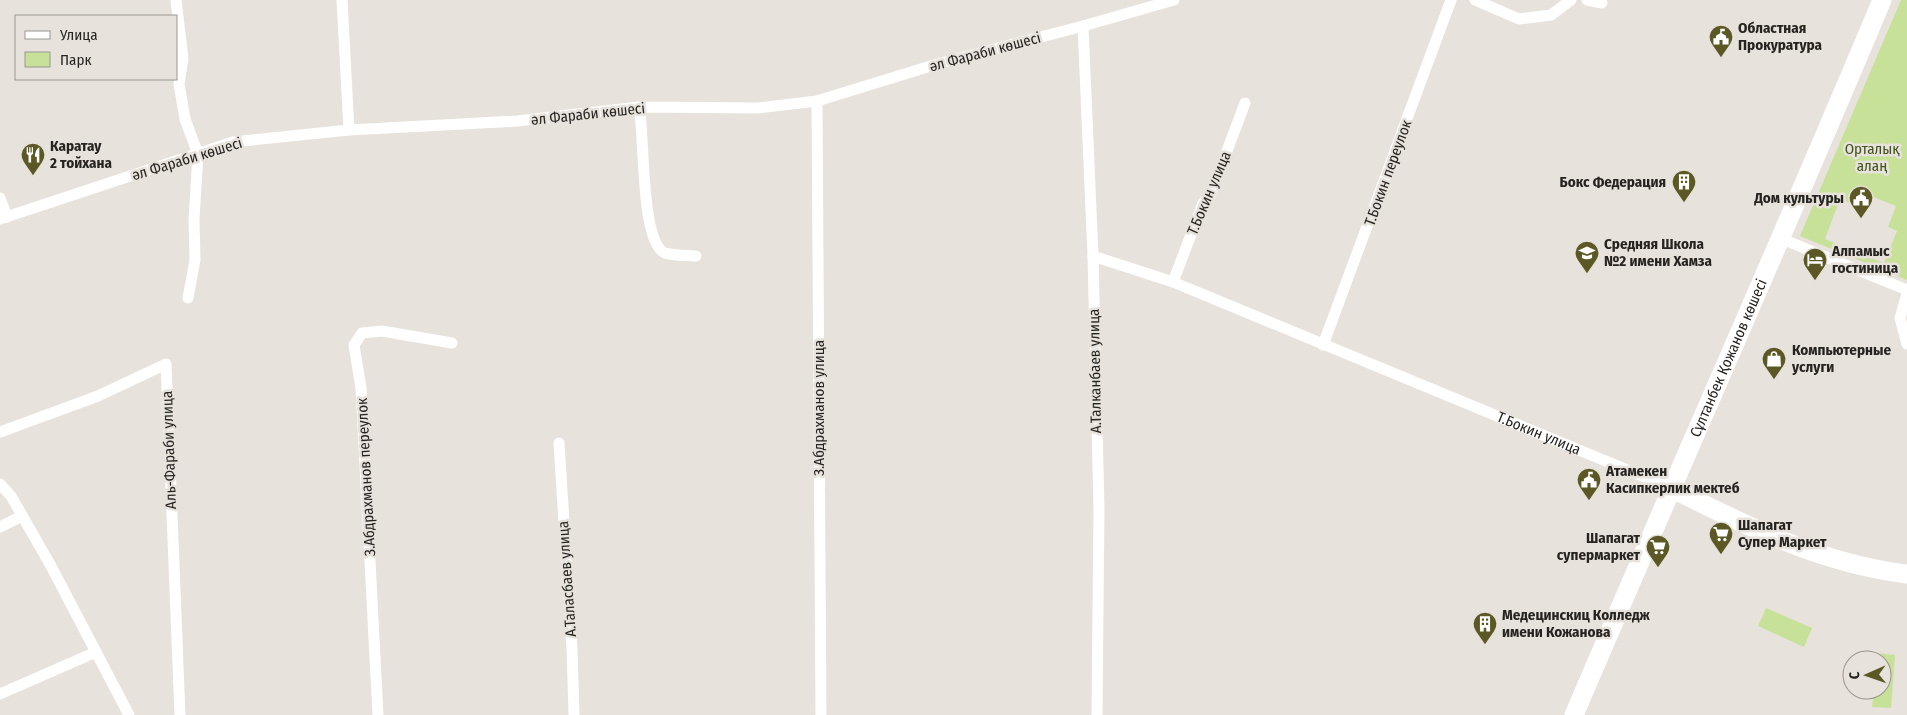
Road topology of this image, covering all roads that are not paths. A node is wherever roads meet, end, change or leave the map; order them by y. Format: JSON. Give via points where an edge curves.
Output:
{"nodes":[{"id":1,"x":176,"y":0,"type":"edge"},
{"id":2,"x":342,"y":0,"type":"edge"},
{"id":3,"x":1174,"y":0,"type":"edge"},
{"id":4,"x":1451,"y":0,"type":"edge"},
{"id":5,"x":1474,"y":0,"type":"edge"},
{"id":6,"x":1571,"y":0,"type":"edge"},
{"id":7,"x":1586,"y":0,"type":"edge"},
{"id":8,"x":1882,"y":0,"type":"edge"},
{"id":9,"x":1602,"y":3,"type":"dead end"},
{"id":10,"x":178,"y":15,"type":"edge"},
{"id":11,"x":178,"y":17,"type":"edge"},
{"id":12,"x":1083,"y":26,"type":"junction"},
{"id":13,"x":817,"y":101,"type":"junction"},
{"id":14,"x":1245,"y":103,"type":"dead end"},
{"id":15,"x":639,"y":107,"type":"junction"},
{"id":16,"x":349,"y":130,"type":"junction"},
{"id":17,"x":198,"y":154,"type":"junction"},
{"id":18,"x":0,"y":198,"type":"edge"},
{"id":19,"x":3,"y":218,"type":"edge"},
{"id":20,"x":1782,"y":240,"type":"junction"},
{"id":21,"x":696,"y":256,"type":"dead end"},
{"id":22,"x":1092,"y":256,"type":"junction"},
{"id":23,"x":1173,"y":282,"type":"junction"},
{"id":24,"x":1907,"y":290,"type":"edge"},
{"id":25,"x":1907,"y":294,"type":"edge"},
{"id":26,"x":188,"y":298,"type":"dead end"},
{"id":27,"x":452,"y":343,"type":"dead end"},
{"id":28,"x":1907,"y":344,"type":"edge"},
{"id":29,"x":1323,"y":345,"type":"junction"},
{"id":30,"x":0,"y":432,"type":"edge"},
{"id":31,"x":559,"y":443,"type":"dead end"},
{"id":32,"x":0,"y":484,"type":"edge"},
{"id":33,"x":1671,"y":488,"type":"junction"},
{"id":34,"x":22,"y":516,"type":"junction"},
{"id":35,"x":0,"y":527,"type":"edge"},
{"id":36,"x":1907,"y":574,"type":"edge"},
{"id":37,"x":96,"y":652,"type":"junction"},
{"id":38,"x":0,"y":694,"type":"edge"},
{"id":39,"x":129,"y":715,"type":"edge"},
{"id":40,"x":180,"y":715,"type":"edge"},
{"id":41,"x":378,"y":715,"type":"edge"},
{"id":42,"x":574,"y":715,"type":"edge"},
{"id":43,"x":821,"y":715,"type":"edge"},
{"id":44,"x":1097,"y":715,"type":"edge"},
{"id":45,"x":1574,"y":715,"type":"edge"}],
"edges":[{"from":1,"to":10,"type":"street"},
{"from":2,"to":16,"type":"street"},
{"from":3,"to":12,"type":"street","name":"әл Фараби көшесі"},
{"from":4,"to":29,"type":"street","name":"Т.Бокин переулок"},
{"from":5,"to":6,"type":"street","via":[[1519,19],[1551,15]]},
{"from":7,"to":9,"type":"street"},
{"from":8,"to":20,"type":"main road","name":"Сұлтанбек Қожанов көшесі"},
{"from":11,"to":17,"type":"street","via":[[183,59],[179,84],[185,120]]},
{"from":12,"to":13,"type":"street","name":"әл Фараби көшесі","via":[[934,65]]},
{"from":12,"to":22,"type":"street","name":"А.Талканбаев улица"},
{"from":13,"to":15,"type":"street","name":"әл Фараби көшесі","via":[[758,108]]},
{"from":13,"to":43,"type":"street","name":"З.Абдрахманов улица"},
{"from":14,"to":23,"type":"street","name":"Т.Бокин улица"},
{"from":15,"to":16,"type":"street","name":"әл Фараби көшесі","via":[[517,121]]},
{"from":15,"to":21,"type":"street","via":[[648,221],[655,244],[665,253]]},
{"from":16,"to":17,"type":"street","name":"әл Фараби көшесі","via":[[232,142]]},
{"from":17,"to":19,"type":"street","name":"әл Фараби көшесі"},
{"from":17,"to":26,"type":"street","via":[[195,260]]},
{"from":18,"to":19,"type":"street"},
{"from":20,"to":24,"type":"street"},
{"from":20,"to":33,"type":"main road","name":"Сұлтанбек Қожанов көшесі"},
{"from":22,"to":23,"type":"street","name":"Т.Бокин улица"},
{"from":22,"to":44,"type":"street","name":"А.Талканбаев улица","via":[[1099,509]]},
{"from":23,"to":29,"type":"street","name":"Т.Бокин улица"},
{"from":25,"to":28,"type":"street","via":[[1900,318]]},
{"from":27,"to":41,"type":"street","name":"З.Абдрахманов переулок","via":[[382,331],[362,333],[354,345],[361,397]]},
{"from":29,"to":33,"type":"street","name":"Т.Бокин улица"},
{"from":30,"to":40,"type":"street","name":"Аль-Фараби улица","via":[[98,396],[166,364]]},
{"from":31,"to":42,"type":"street","name":"А.Таласбаев улица"},
{"from":32,"to":34,"type":"street"},
{"from":33,"to":36,"type":"main road","name":"Т.Бокин улица","via":[[1750,528],[1842,562]]},
{"from":33,"to":45,"type":"main road","name":"Сұлтанбек Қожанов көшесі"},
{"from":34,"to":35,"type":"street"},
{"from":34,"to":37,"type":"street"},
{"from":37,"to":38,"type":"street"},
{"from":37,"to":39,"type":"street"}]}
